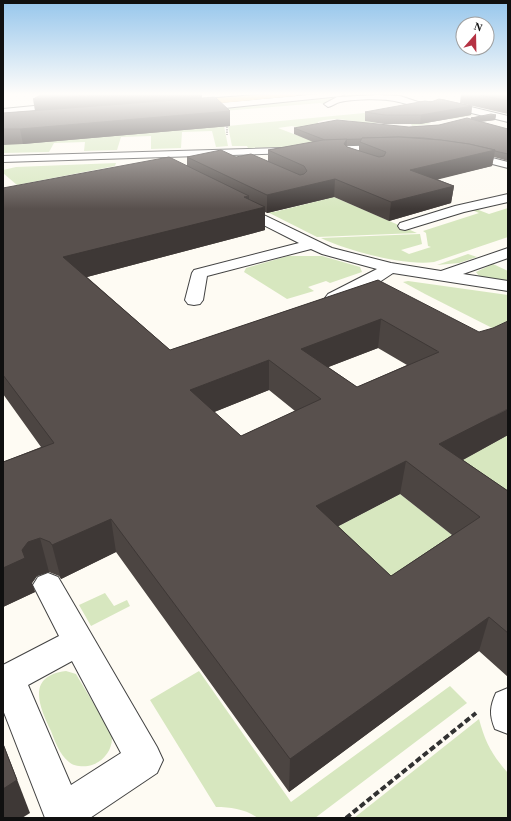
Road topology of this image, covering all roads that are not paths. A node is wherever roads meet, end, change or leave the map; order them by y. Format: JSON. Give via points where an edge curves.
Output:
{"nodes":[{"id":1,"x":397,"y":148,"type":"edge"},
{"id":2,"x":357,"y":149,"type":"junction"},
{"id":3,"x":455,"y":152,"type":"edge"},
{"id":4,"x":136,"y":155,"type":"junction"},
{"id":5,"x":3,"y":159,"type":"edge"},
{"id":6,"x":357,"y":161,"type":"edge"},
{"id":7,"x":508,"y":165,"type":"edge"},
{"id":8,"x":165,"y":167,"type":"edge"},
{"id":9,"x":508,"y":198,"type":"edge"},
{"id":10,"x":230,"y":201,"type":"edge"},
{"id":11,"x":405,"y":226,"type":"dead end"},
{"id":12,"x":312,"y":244,"type":"junction"},
{"id":13,"x":508,"y":253,"type":"edge"},
{"id":14,"x":390,"y":268,"type":"junction"},
{"id":15,"x":443,"y":276,"type":"junction"},
{"id":16,"x":508,"y":286,"type":"edge"},
{"id":17,"x":334,"y":298,"type":"edge"},
{"id":18,"x":194,"y":300,"type":"dead end"},
{"id":19,"x":48,"y":585,"type":"dead end"},
{"id":20,"x":80,"y":641,"type":"junction"}],
"edges":[{"from":1,"to":2,"type":"street"},
{"from":2,"to":4,"type":"street","via":[[244,157]]},
{"from":2,"to":6,"type":"street","via":[[350,158]]},
{"from":3,"to":7,"type":"street"},
{"from":4,"to":5,"type":"street"},
{"from":4,"to":8,"type":"street"},
{"from":9,"to":11,"type":"street"},
{"from":10,"to":12,"type":"street"},
{"from":12,"to":14,"type":"street","via":[[327,251]]},
{"from":12,"to":18,"type":"street","via":[[200,274]]},
{"from":13,"to":15,"type":"street"},
{"from":14,"to":15,"type":"street"},
{"from":14,"to":17,"type":"street","via":[[376,278]]},
{"from":15,"to":16,"type":"street"},
{"from":19,"to":20,"type":"street"},
{"from":20,"to":20,"type":"street","via":[[144,760],[63,814],[8,679]]}]}
